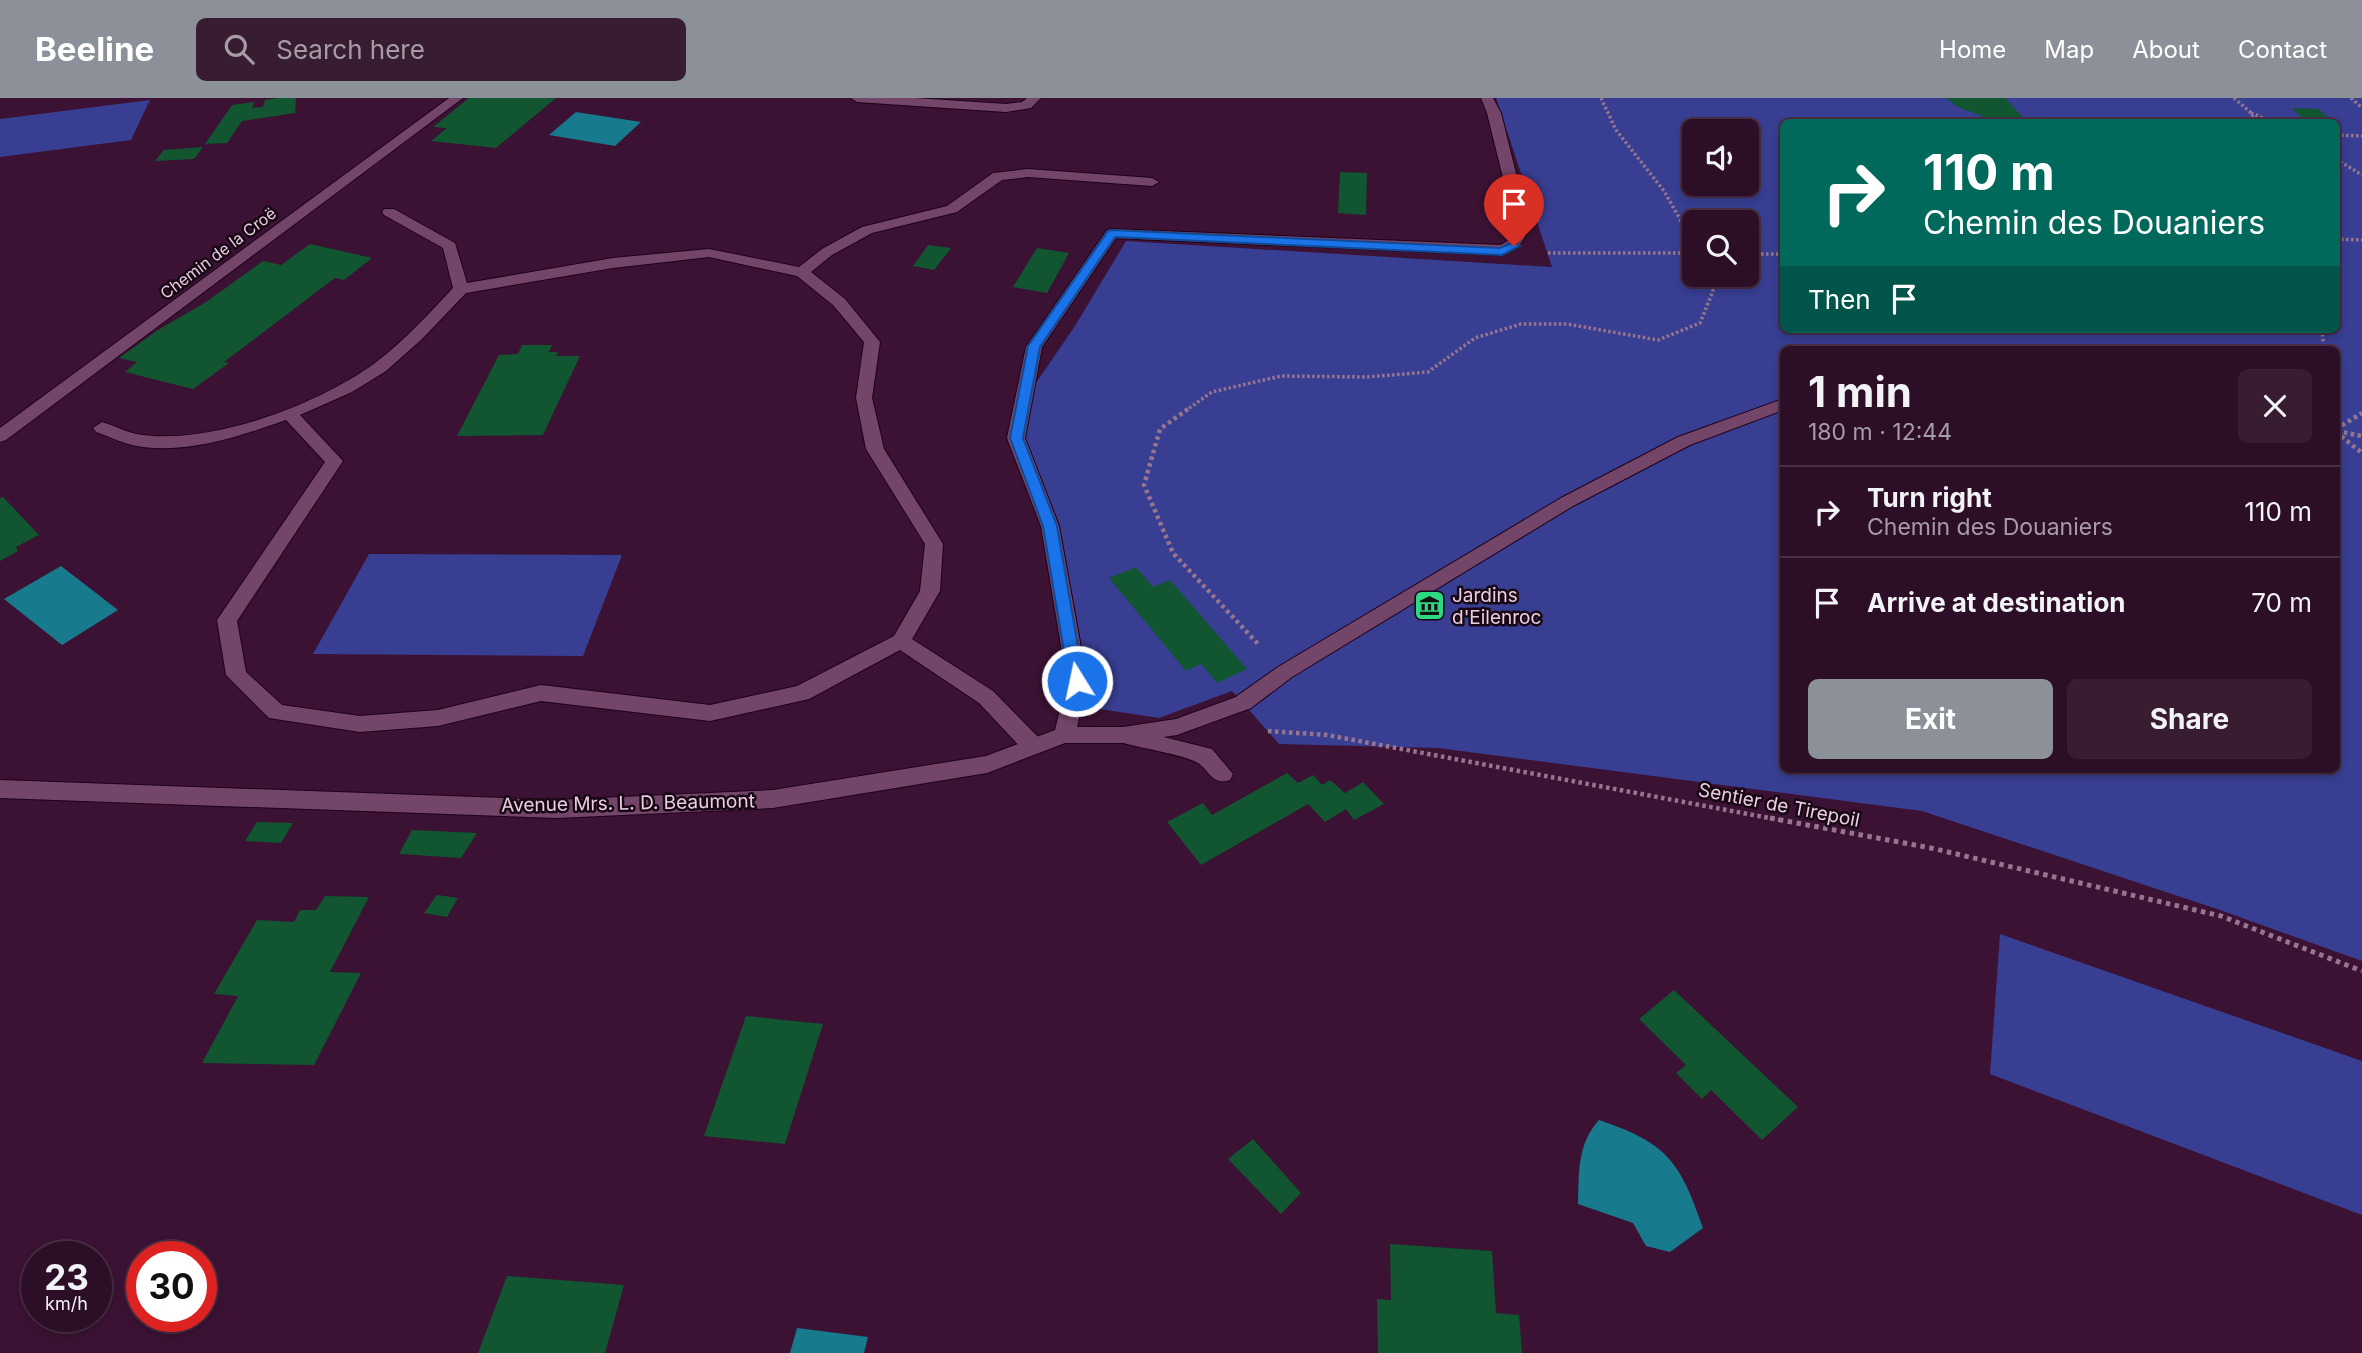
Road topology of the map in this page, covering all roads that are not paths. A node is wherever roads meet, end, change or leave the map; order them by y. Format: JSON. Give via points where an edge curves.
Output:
{"nodes":[{"id":1,"x":457,"y":98,"type":"edge"},
{"id":2,"x":857,"y":98,"type":"edge"},
{"id":3,"x":1035,"y":98,"type":"edge"},
{"id":4,"x":1487,"y":98,"type":"edge"},
{"id":5,"x":1152,"y":182,"type":"dead end"},
{"id":6,"x":389,"y":212,"type":"dead end"},
{"id":7,"x":802,"y":272,"type":"junction"},
{"id":8,"x":461,"y":289,"type":"junction"},
{"id":9,"x":1780,"y":405,"type":"edge"},
{"id":10,"x":289,"y":413,"type":"junction"},
{"id":11,"x":102,"y":428,"type":"dead end"},
{"id":12,"x":0,"y":436,"type":"edge"},
{"id":13,"x":901,"y":641,"type":"junction"},
{"id":14,"x":1064,"y":735,"type":"junction"},
{"id":15,"x":1123,"y":735,"type":"junction"},
{"id":16,"x":1032,"y":746,"type":"junction"},
{"id":17,"x":1222,"y":774,"type":"dead end"},
{"id":18,"x":0,"y":789,"type":"edge"}],
"edges":[{"from":1,"to":12,"type":"street","name":"Chemin de la Croë"},
{"from":2,"to":3,"type":"street","via":[[1006,108],[1026,105]]},
{"from":4,"to":14,"type":"street","via":[[1521,222],[1514,246],[1502,251],[1112,233],[1034,346],[1016,438],[1050,526],[1077,681]]},
{"from":5,"to":7,"type":"street","via":[[1028,173],[998,176],[952,209],[867,230]]},
{"from":6,"to":8,"type":"street","via":[[450,246]]},
{"from":7,"to":8,"type":"street","via":[[709,253],[613,263]]},
{"from":7,"to":13,"type":"street","via":[[839,302],[872,342],[864,398],[875,449],[934,544],[930,591]]},
{"from":8,"to":10,"type":"street","via":[[417,335],[366,377]]},
{"from":9,"to":15,"type":"street","name":"Avenue Mrs. L. D. Beaumont","via":[[1684,441],[1567,502],[1285,672],[1244,702],[1177,727]]},
{"from":10,"to":11,"type":"street","via":[[203,441],[144,442]]},
{"from":10,"to":13,"type":"street","via":[[334,461],[227,620],[236,674],[276,712],[386,722],[438,718],[541,693],[710,713],[802,693]]},
{"from":13,"to":16,"type":"street","via":[[986,698]]},
{"from":14,"to":15,"type":"street","name":"Avenue Mrs. L. D. Beaumont"},
{"from":14,"to":16,"type":"street","name":"Avenue Mrs. L. D. Beaumont"},
{"from":15,"to":17,"type":"street","via":[[1204,755]]},
{"from":16,"to":18,"type":"street","name":"Avenue Mrs. L. D. Beaumont","via":[[987,764],[773,799],[570,808]]}]}
